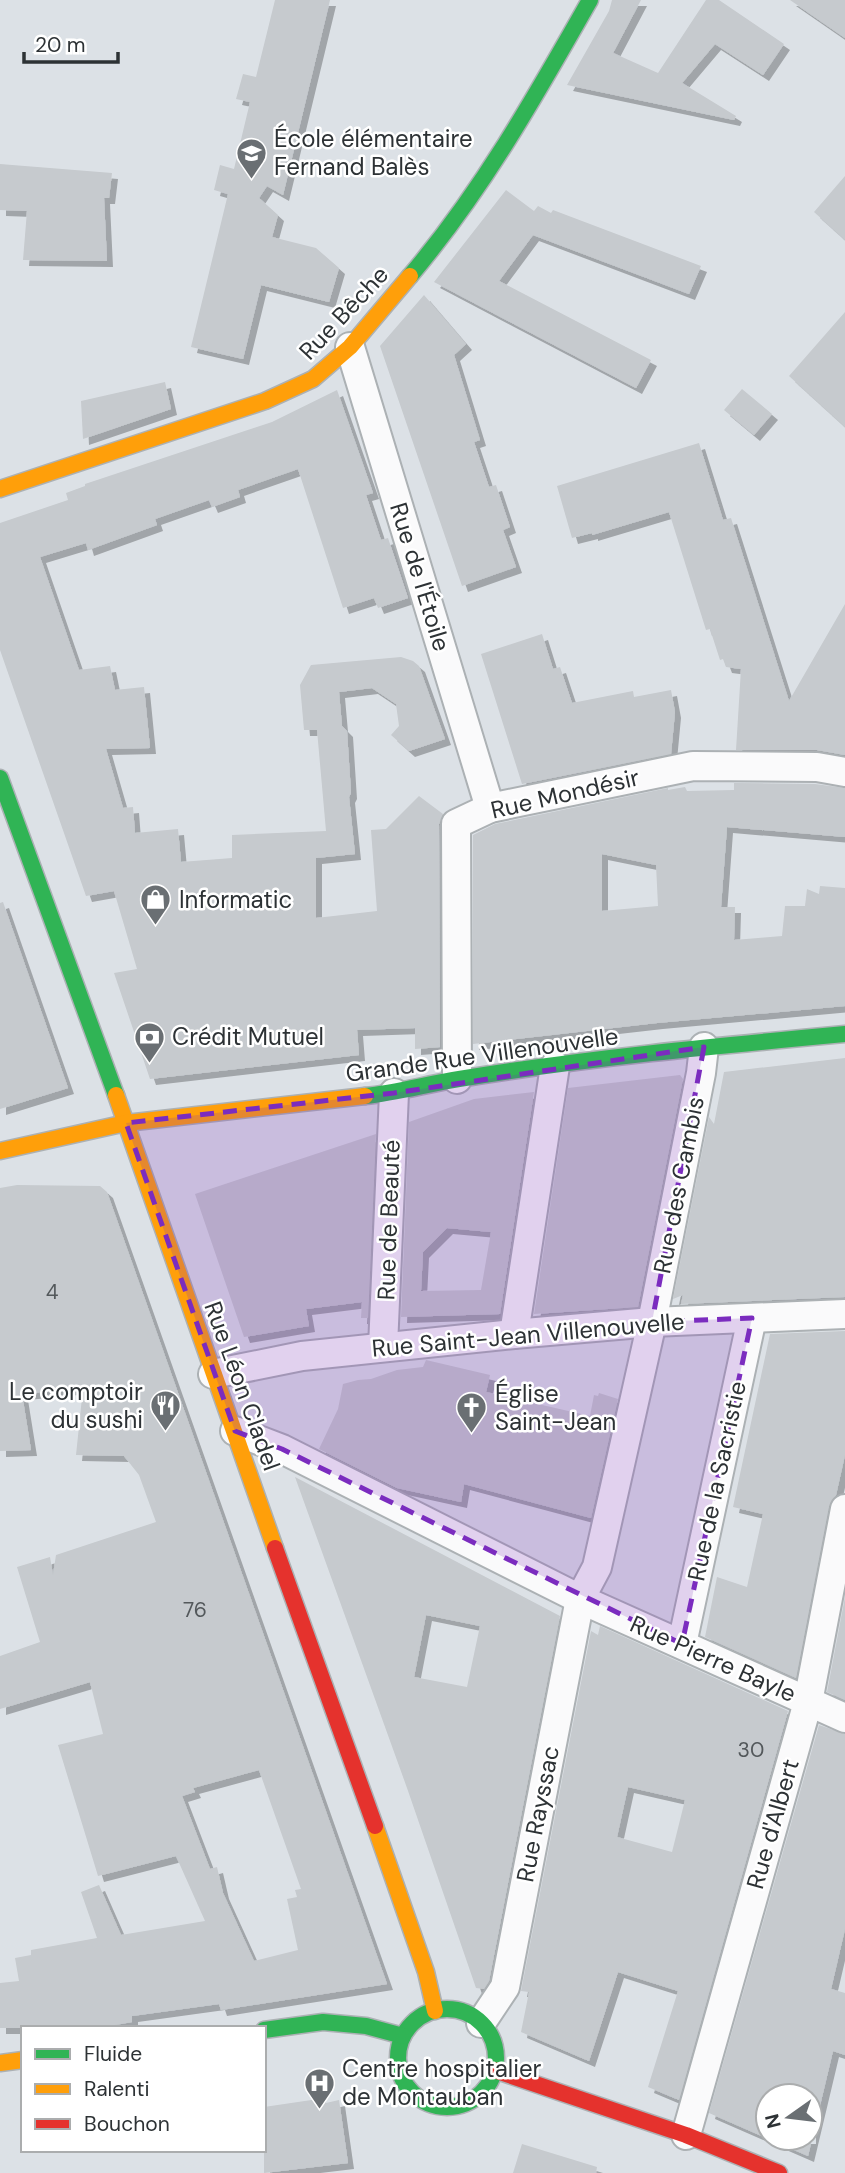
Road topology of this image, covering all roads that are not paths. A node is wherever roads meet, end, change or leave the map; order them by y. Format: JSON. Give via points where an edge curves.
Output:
{"nodes":[{"id":1,"x":590,"y":0,"type":"edge"},
{"id":2,"x":350,"y":347,"type":"junction"},
{"id":3,"x":0,"y":489,"type":"edge"},
{"id":4,"x":845,"y":772,"type":"edge"},
{"id":5,"x":0,"y":778,"type":"edge"},
{"id":6,"x":490,"y":808,"type":"junction"},
{"id":7,"x":845,"y":1034,"type":"edge"},
{"id":8,"x":704,"y":1047,"type":"junction"},
{"id":9,"x":555,"y":1066,"type":"junction"},
{"id":10,"x":457,"y":1079,"type":"junction"},
{"id":11,"x":394,"y":1093,"type":"junction"},
{"id":12,"x":126,"y":1123,"type":"junction"},
{"id":13,"x":0,"y":1150,"type":"edge"},
{"id":14,"x":845,"y":1314,"type":"edge"},
{"id":15,"x":752,"y":1318,"type":"junction"},
{"id":16,"x":652,"y":1322,"type":"junction"},
{"id":17,"x":513,"y":1334,"type":"junction"},
{"id":18,"x":383,"y":1347,"type":"junction"},
{"id":19,"x":213,"y":1374,"type":"junction"},
{"id":20,"x":235,"y":1432,"type":"junction"},
{"id":21,"x":845,"y":1509,"type":"edge"},
{"id":22,"x":580,"y":1598,"type":"junction"},
{"id":23,"x":682,"y":1644,"type":"junction"},
{"id":24,"x":808,"y":1702,"type":"junction"},
{"id":25,"x":845,"y":1718,"type":"edge"},
{"id":26,"x":435,"y":2011,"type":"junction"},
{"id":27,"x":481,"y":2023,"type":"junction"},
{"id":28,"x":266,"y":2030,"type":"edge"},
{"id":29,"x":403,"y":2036,"type":"junction"},
{"id":30,"x":21,"y":2060,"type":"edge"},
{"id":31,"x":0,"y":2063,"type":"edge"},
{"id":32,"x":494,"y":2070,"type":"junction"},
{"id":33,"x":685,"y":2134,"type":"junction"},
{"id":34,"x":779,"y":2173,"type":"edge"}],
"edges":[{"from":1,"to":2,"type":"main road","name":"Rue Bêche","via":[[514,134],[471,198]]},
{"from":2,"to":3,"type":"main road","name":"Rue Bêche","via":[[313,379],[265,401]]},
{"from":2,"to":6,"type":"street","name":"Rue de l'Étoile"},
{"from":4,"to":6,"type":"street","name":"Rue Mondésir","via":[[817,767],[692,766]]},
{"from":5,"to":12,"type":"main road","name":"Rue Léon Cladel"},
{"from":6,"to":10,"type":"street","name":"Rue Mondésir","via":[[456,824]]},
{"from":7,"to":8,"type":"main road","name":"Grande Rue Villenouvelle"},
{"from":8,"to":9,"type":"main road","name":"Grande Rue Villenouvelle"},
{"from":8,"to":16,"type":"street","name":"Rue des Cambis"},
{"from":9,"to":10,"type":"main road","name":"Grande Rue Villenouvelle"},
{"from":9,"to":17,"type":"street"},
{"from":10,"to":11,"type":"main road","name":"Grande Rue Villenouvelle"},
{"from":11,"to":12,"type":"main road","name":"Grande Rue Villenouvelle"},
{"from":11,"to":18,"type":"street","name":"Rue de Beauté"},
{"from":12,"to":13,"type":"main road","name":"Grande Rue Villenouvelle"},
{"from":12,"to":19,"type":"main road","name":"Rue Léon Cladel"},
{"from":14,"to":15,"type":"street","name":"Rue Saint-Jean Villenouvelle"},
{"from":15,"to":16,"type":"street","name":"Rue Saint-Jean Villenouvelle"},
{"from":15,"to":23,"type":"street","name":"Rue de la Sacristie"},
{"from":16,"to":17,"type":"street","name":"Rue Saint-Jean Villenouvelle"},
{"from":16,"to":22,"type":"street","name":"Rue des Cambis","via":[[597,1567]]},
{"from":17,"to":18,"type":"street","name":"Rue Saint-Jean Villenouvelle"},
{"from":18,"to":19,"type":"street","name":"Rue Saint-Jean Villenouvelle","via":[[302,1356]]},
{"from":19,"to":20,"type":"main road","name":"Rue Léon Cladel"},
{"from":20,"to":22,"type":"street","name":"Rue Pierre Bayle","via":[[282,1449]]},
{"from":20,"to":26,"type":"main road","name":"Rue Léon Cladel","via":[[426,1972]]},
{"from":21,"to":24,"type":"street","name":"Rue d'Albert"},
{"from":22,"to":23,"type":"street","name":"Rue Pierre Bayle"},
{"from":22,"to":27,"type":"street","name":"Rue Rayssac","via":[[505,1987]]},
{"from":23,"to":24,"type":"street","name":"Rue Pierre Bayle"},
{"from":24,"to":25,"type":"street","name":"Rue Pierre Bayle"},
{"from":24,"to":33,"type":"street","name":"Rue d'Albert"},
{"from":26,"to":27,"type":"main road","via":[[459,2011]]},
{"from":26,"to":29,"type":"main road","via":[[416,2020]]},
{"from":27,"to":32,"type":"main road","via":[[495,2049]]},
{"from":28,"to":29,"type":"main road","via":[[323,2022]]},
{"from":29,"to":32,"type":"main road","via":[[398,2053],[403,2080],[430,2104],[466,2103],[486,2086]]},
{"from":30,"to":31,"type":"main road"},
{"from":32,"to":33,"type":"main road"},
{"from":33,"to":34,"type":"main road"}]}
